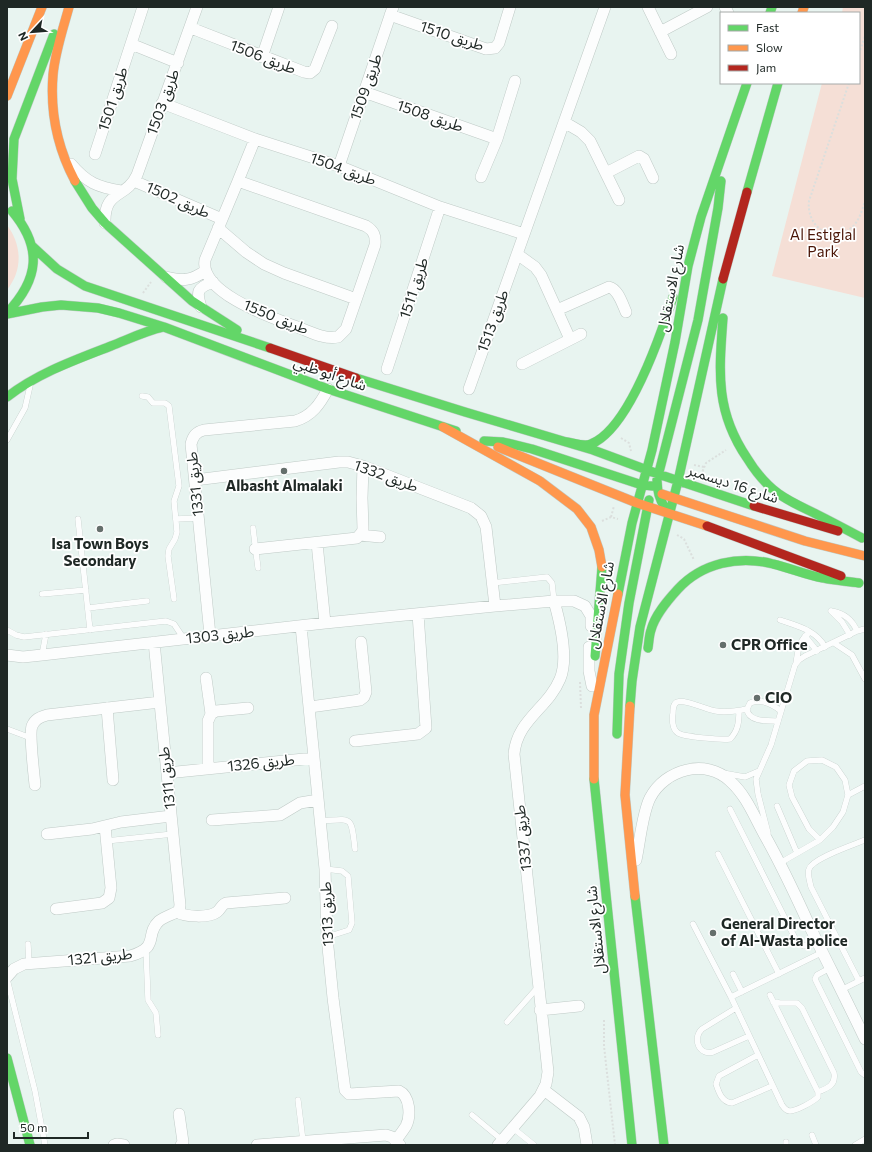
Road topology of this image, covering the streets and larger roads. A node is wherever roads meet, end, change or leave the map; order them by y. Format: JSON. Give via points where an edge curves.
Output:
{"nodes":[{"id":1,"x":42,"y":7,"type":"edge"},
{"id":2,"x":67,"y":7,"type":"edge"},
{"id":3,"x":143,"y":7,"type":"edge"},
{"id":4,"x":197,"y":7,"type":"edge"},
{"id":5,"x":279,"y":7,"type":"edge"},
{"id":6,"x":510,"y":7,"type":"edge"},
{"id":7,"x":605,"y":7,"type":"edge"},
{"id":8,"x":648,"y":7,"type":"edge"},
{"id":9,"x":707,"y":7,"type":"edge"},
{"id":10,"x":391,"y":11,"type":"edge"},
{"id":11,"x":332,"y":26,"type":"dead end"},
{"id":12,"x":190,"y":28,"type":"junction"},
{"id":13,"x":660,"y":32,"type":"junction"},
{"id":14,"x":30,"y":35,"type":"junction"},
{"id":15,"x":131,"y":44,"type":"junction"},
{"id":16,"x":670,"y":54,"type":"dead end"},
{"id":17,"x":262,"y":57,"type":"junction"},
{"id":18,"x":178,"y":62,"type":"junction"},
{"id":19,"x":7,"y":68,"type":"edge"},
{"id":20,"x":515,"y":81,"type":"dead end"},
{"id":21,"x":747,"y":84,"type":"edge"},
{"id":22,"x":778,"y":84,"type":"edge"},
{"id":23,"x":364,"y":92,"type":"junction"},
{"id":24,"x":7,"y":96,"type":"edge"},
{"id":25,"x":162,"y":103,"type":"junction"},
{"id":26,"x":564,"y":122,"type":"junction"},
{"id":27,"x":255,"y":139,"type":"junction"},
{"id":28,"x":497,"y":139,"type":"junction"},
{"id":29,"x":726,"y":142,"type":"junction"},
{"id":30,"x":62,"y":154,"type":"junction"},
{"id":31,"x":95,"y":154,"type":"dead end"},
{"id":32,"x":339,"y":166,"type":"junction"},
{"id":33,"x":606,"y":173,"type":"junction"},
{"id":34,"x":482,"y":177,"type":"dead end"},
{"id":35,"x":653,"y":178,"type":"dead end"},
{"id":36,"x":134,"y":181,"type":"junction"},
{"id":37,"x":238,"y":181,"type":"junction"},
{"id":38,"x":122,"y":191,"type":"junction"},
{"id":39,"x":618,"y":200,"type":"dead end"},
{"id":40,"x":7,"y":206,"type":"edge"},
{"id":41,"x":440,"y":207,"type":"junction"},
{"id":42,"x":20,"y":219,"type":"junction"},
{"id":43,"x":105,"y":222,"type":"junction"},
{"id":44,"x":220,"y":223,"type":"junction"},
{"id":45,"x":524,"y":234,"type":"junction"},
{"id":46,"x":32,"y":246,"type":"junction"},
{"id":47,"x":517,"y":254,"type":"junction"},
{"id":48,"x":688,"y":266,"type":"junction"},
{"id":49,"x":205,"y":271,"type":"junction"},
{"id":50,"x":724,"y":274,"type":"junction"},
{"id":51,"x":166,"y":277,"type":"junction"},
{"id":52,"x":212,"y":282,"type":"junction"},
{"id":53,"x":356,"y":299,"type":"junction"},
{"id":54,"x":201,"y":307,"type":"junction"},
{"id":55,"x":557,"y":310,"type":"junction"},
{"id":56,"x":626,"y":312,"type":"dead end"},
{"id":57,"x":7,"y":313,"type":"edge"},
{"id":58,"x":164,"y":327,"type":"junction"},
{"id":59,"x":580,"y":334,"type":"dead end"},
{"id":60,"x":570,"y":339,"type":"junction"},
{"id":61,"x":257,"y":343,"type":"junction"},
{"id":62,"x":522,"y":364,"type":"dead end"},
{"id":63,"x":387,"y":369,"type":"dead end"},
{"id":64,"x":328,"y":389,"type":"junction"},
{"id":65,"x":469,"y":389,"type":"dead end"},
{"id":66,"x":7,"y":397,"type":"edge"},
{"id":67,"x":443,"y":427,"type":"junction"},
{"id":68,"x":484,"y":441,"type":"junction"},
{"id":69,"x":567,"y":442,"type":"junction"},
{"id":70,"x":593,"y":450,"type":"joint"},
{"id":71,"x":363,"y":466,"type":"junction"},
{"id":72,"x":646,"y":470,"type":"junction"},
{"id":73,"x":658,"y":474,"type":"junction"},
{"id":74,"x":195,"y":480,"type":"junction"},
{"id":75,"x":678,"y":480,"type":"junction"},
{"id":76,"x":651,"y":488,"type":"junction"},
{"id":77,"x":673,"y":498,"type":"junction"},
{"id":78,"x":637,"y":504,"type":"junction"},
{"id":79,"x":648,"y":507,"type":"junction"},
{"id":80,"x":669,"y":513,"type":"junction"},
{"id":81,"x":360,"y":536,"type":"junction"},
{"id":82,"x":380,"y":537,"type":"dead end"},
{"id":83,"x":864,"y":539,"type":"edge"},
{"id":84,"x":317,"y":543,"type":"junction"},
{"id":85,"x":255,"y":549,"type":"road end"},
{"id":86,"x":865,"y":556,"type":"edge"},
{"id":87,"x":862,"y":584,"type":"edge"},
{"id":88,"x":554,"y":601,"type":"junction"},
{"id":89,"x":495,"y":606,"type":"junction"},
{"id":90,"x":418,"y":614,"type":"junction"},
{"id":91,"x":325,"y":623,"type":"junction"},
{"id":92,"x":301,"y":626,"type":"junction"},
{"id":93,"x":210,"y":636,"type":"junction"},
{"id":94,"x":154,"y":642,"type":"junction"},
{"id":95,"x":361,"y":642,"type":"dead end"},
{"id":96,"x":7,"y":655,"type":"edge"},
{"id":97,"x":23,"y":657,"type":"junction"},
{"id":98,"x":646,"y":658,"type":"dead end"},
{"id":99,"x":7,"y":663,"type":"edge"},
{"id":100,"x":206,"y":678,"type":"dead end"},
{"id":101,"x":642,"y":681,"type":"dead end"},
{"id":102,"x":592,"y":686,"type":"junction"},
{"id":103,"x":160,"y":702,"type":"junction"},
{"id":104,"x":310,"y":707,"type":"junction"},
{"id":105,"x":107,"y":708,"type":"junction"},
{"id":106,"x":248,"y":708,"type":"dead end"},
{"id":107,"x":211,"y":714,"type":"junction"},
{"id":108,"x":594,"y":715,"type":"junction"},
{"id":109,"x":355,"y":741,"type":"dead end"},
{"id":110,"x":617,"y":742,"type":"dead end"},
{"id":111,"x":627,"y":751,"type":"junction"},
{"id":112,"x":314,"y":758,"type":"junction"},
{"id":113,"x":618,"y":764,"type":"dead end"},
{"id":114,"x":208,"y":768,"type":"junction"},
{"id":115,"x":167,"y":773,"type":"junction"},
{"id":116,"x":113,"y":780,"type":"dead end"},
{"id":117,"x":35,"y":785,"type":"dead end"},
{"id":118,"x":624,"y":795,"type":"junction"},
{"id":119,"x":318,"y":800,"type":"junction"},
{"id":120,"x":171,"y":816,"type":"junction"},
{"id":121,"x":212,"y":820,"type":"dead end"},
{"id":122,"x":105,"y":826,"type":"junction"},
{"id":123,"x":47,"y":834,"type":"dead end"},
{"id":124,"x":633,"y":876,"type":"junction"},
{"id":125,"x":285,"y":898,"type":"dead end"},
{"id":126,"x":56,"y":909,"type":"dead end"},
{"id":127,"x":177,"y":912,"type":"junction"},
{"id":128,"x":7,"y":978,"type":"edge"},
{"id":129,"x":579,"y":1006,"type":"dead end"},
{"id":130,"x":540,"y":1010,"type":"junction"},
{"id":131,"x":865,"y":1039,"type":"edge"},
{"id":132,"x":7,"y":1058,"type":"edge"},
{"id":133,"x":544,"y":1090,"type":"junction"},
{"id":134,"x":180,"y":1114,"type":"dead end"},
{"id":135,"x":308,"y":1142,"type":"edge"},
{"id":136,"x":398,"y":1142,"type":"edge"},
{"id":137,"x":500,"y":1143,"type":"edge"},
{"id":138,"x":30,"y":1145,"type":"edge"},
{"id":139,"x":114,"y":1145,"type":"edge"},
{"id":140,"x":124,"y":1145,"type":"edge"},
{"id":141,"x":181,"y":1145,"type":"edge"},
{"id":142,"x":257,"y":1145,"type":"edge"},
{"id":143,"x":587,"y":1145,"type":"edge"},
{"id":144,"x":632,"y":1145,"type":"edge"},
{"id":145,"x":664,"y":1145,"type":"edge"}],
"edges":[{"from":1,"to":14,"type":"main road"},
{"from":2,"to":30,"type":"main road","via":[[53,75],[52,94],[53,114]]},
{"from":2,"to":42,"type":"main road","via":[[49,44],[14,140],[12,179]]},
{"from":3,"to":15,"type":"street","name":"طريق 1501"},
{"from":4,"to":12,"type":"street","name":"طريق 1503"},
{"from":5,"to":17,"type":"street"},
{"from":6,"to":10,"type":"street","name":"طريق 1510","via":[[499,43],[495,48],[486,49]]},
{"from":7,"to":26,"type":"street","name":"طريق 1513"},
{"from":8,"to":13,"type":"street"},
{"from":9,"to":13,"type":"street"},
{"from":10,"to":23,"type":"street","name":"طريق 1509"},
{"from":11,"to":17,"type":"street","name":"طريق 1506","via":[[316,69],[310,73]]},
{"from":12,"to":17,"type":"street","name":"طريق 1506"},
{"from":12,"to":18,"type":"street","name":"طريق 1503"},
{"from":13,"to":16,"type":"street"},
{"from":14,"to":19,"type":"main road"},
{"from":14,"to":24,"type":"main road"},
{"from":15,"to":18,"type":"street"},
{"from":15,"to":31,"type":"street","name":"طريق 1501"},
{"from":18,"to":25,"type":"street","name":"طريق 1503"},
{"from":20,"to":28,"type":"street"},
{"from":21,"to":29,"type":"main road","name":"شارع الاستقلال"},
{"from":22,"to":50,"type":"main road"},
{"from":23,"to":28,"type":"street","name":"طريق 1508"},
{"from":23,"to":32,"type":"street","name":"طريق 1509"},
{"from":25,"to":27,"type":"street","name":"طريق 1504"},
{"from":25,"to":36,"type":"street","name":"طريق 1503"},
{"from":26,"to":33,"type":"street","via":[[586,136]]},
{"from":26,"to":45,"type":"street","name":"طريق 1513"},
{"from":27,"to":32,"type":"street","name":"طريق 1504"},
{"from":27,"to":37,"type":"street"},
{"from":28,"to":34,"type":"street"},
{"from":29,"to":48,"type":"main road","name":"شارع الاستقلال"},
{"from":29,"to":73,"type":"main road","via":[[718,208],[698,320]]},
{"from":30,"to":38,"type":"street","via":[[88,181],[103,188]]},
{"from":30,"to":43,"type":"main road","via":[[81,194]]},
{"from":32,"to":41,"type":"street","name":"طريق 1504"},
{"from":33,"to":35,"type":"street","via":[[639,156],[644,159]]},
{"from":33,"to":39,"type":"street"},
{"from":36,"to":38,"type":"street"},
{"from":36,"to":44,"type":"street","name":"طريق 1502"},
{"from":37,"to":44,"type":"street"},
{"from":37,"to":53,"type":"street","name":"طريق 1550","via":[[371,229],[376,240],[375,245]]},
{"from":38,"to":43,"type":"street","via":[[108,203],[104,213]]},
{"from":40,"to":42,"type":"main road"},
{"from":41,"to":45,"type":"street","name":"طريق 1504"},
{"from":41,"to":63,"type":"street","name":"طريق 1511"},
{"from":42,"to":46,"type":"main road","via":[[28,232]]},
{"from":43,"to":51,"type":"main road"},
{"from":44,"to":49,"type":"street","via":[[205,260]]},
{"from":44,"to":53,"type":"street","via":[[246,252],[264,264]]},
{"from":45,"to":47,"type":"street","name":"طريق 1513"},
{"from":46,"to":57,"type":"main road","via":[[34,262],[26,291]]},
{"from":46,"to":61,"type":"main road","name":"شارع أبو ظبي","via":[[56,269],[84,286]]},
{"from":47,"to":55,"type":"street","via":[[535,267],[541,275]]},
{"from":47,"to":65,"type":"street","name":"طريق 1513"},
{"from":48,"to":69,"type":"main road","via":[[676,289],[649,362],[619,419],[604,437],[592,444]]},
{"from":48,"to":72,"type":"main road","name":"شارع الاستقلال","via":[[675,342]]},
{"from":49,"to":51,"type":"street","via":[[188,280]]},
{"from":49,"to":52,"type":"street","name":"طريق 1550"},
{"from":50,"to":75,"type":"main road"},
{"from":50,"to":83,"type":"main road","via":[[719,372],[722,405],[731,431],[744,455],[760,476],[778,493],[798,506]]},
{"from":51,"to":54,"type":"main road"},
{"from":52,"to":53,"type":"street","name":"طريق 1550","via":[[236,301],[260,313],[332,338],[338,337],[346,329]]},
{"from":52,"to":54,"type":"street","via":[[198,291]]},
{"from":54,"to":61,"type":"main road"},
{"from":55,"to":56,"type":"street","via":[[609,287],[616,291]]},
{"from":55,"to":60,"type":"street"},
{"from":57,"to":58,"type":"main road","name":"شارع أبو ظبي","via":[[42,307],[80,306],[119,312]]},
{"from":58,"to":64,"type":"main road","name":"شارع أبو ظبي"},
{"from":58,"to":66,"type":"main road","via":[[144,332],[32,380]]},
{"from":59,"to":60,"type":"street"},
{"from":60,"to":62,"type":"street"},
{"from":61,"to":69,"type":"main road","name":"شارع أبو ظبي","via":[[381,386]]},
{"from":64,"to":67,"type":"main road","name":"شارع أبو ظبي"},
{"from":64,"to":74,"type":"street","name":"طريق 1331","via":[[317,407],[307,416],[295,421],[204,430],[196,433],[191,444]]},
{"from":67,"to":68,"type":"main road","name":"شارع أبو ظبي"},
{"from":67,"to":102,"type":"main road","via":[[540,481],[577,509],[591,527],[600,550],[602,566]]},
{"from":68,"to":76,"type":"main road","via":[[503,442],[532,449]]},
{"from":68,"to":78,"type":"main road","name":"شارع أبو ظبي"},
{"from":69,"to":70,"type":"main road","name":"شارع أبو ظبي"},
{"from":70,"to":72,"type":"main road","name":"شارع 16 ديسمبر"},
{"from":71,"to":74,"type":"street","name":"طريق 1332","via":[[339,462]]},
{"from":71,"to":81,"type":"street","via":[[363,529]]},
{"from":71,"to":89,"type":"street","name":"طريق 1332","via":[[472,508],[481,516],[486,527]]},
{"from":72,"to":73,"type":"main road","name":"شارع 16 ديسمبر"},
{"from":72,"to":76,"type":"main road"},
{"from":73,"to":75,"type":"main road","name":"شارع 16 ديسمبر"},
{"from":73,"to":76,"type":"main road"},
{"from":74,"to":93,"type":"street","name":"طريق 1331"},
{"from":75,"to":76,"type":"main road"},
{"from":75,"to":77,"type":"main road"},
{"from":75,"to":83,"type":"main road","name":"شارع 16 ديسمبر"},
{"from":76,"to":77,"type":"main road"},
{"from":76,"to":78,"type":"main road","name":"شارع الاستقلال"},
{"from":76,"to":79,"type":"main road"},
{"from":76,"to":80,"type":"main road"},
{"from":77,"to":80,"type":"main road"},
{"from":77,"to":86,"type":"main road","via":[[806,541]]},
{"from":78,"to":79,"type":"main road"},
{"from":78,"to":108,"type":"main road","name":"شارع الاستقلال"},
{"from":79,"to":80,"type":"main road"},
{"from":79,"to":110,"type":"main road","via":[[629,603],[619,674]]},
{"from":80,"to":87,"type":"main road"},
{"from":80,"to":111,"type":"main road","via":[[640,627],[632,681]]},
{"from":81,"to":82,"type":"street"},
{"from":81,"to":84,"type":"street"},
{"from":84,"to":85,"type":"street"},
{"from":84,"to":91,"type":"street"},
{"from":87,"to":98,"type":"main road","via":[[818,577],[759,561],[733,560],[716,565],[696,574],[679,586],[668,599],[651,631]]},
{"from":88,"to":89,"type":"street","name":"طريق 1303"},
{"from":88,"to":102,"type":"street","name":"طريق 1303","via":[[574,601],[585,606],[590,612],[588,657]]},
{"from":88,"to":130,"type":"street","name":"طريق 1337","via":[[562,641],[562,673],[554,690],[521,730],[514,754]]},
{"from":89,"to":90,"type":"street","name":"طريق 1303"},
{"from":90,"to":91,"type":"street","name":"طريق 1303"},
{"from":90,"to":109,"type":"street","via":[[426,728],[418,734]]},
{"from":91,"to":92,"type":"street","name":"طريق 1303"},
{"from":92,"to":93,"type":"street","name":"طريق 1303"},
{"from":92,"to":104,"type":"street","name":"طريق 1313"},
{"from":93,"to":94,"type":"street","name":"طريق 1303"},
{"from":94,"to":97,"type":"street","name":"طريق 1303"},
{"from":94,"to":103,"type":"street","name":"طريق 1311"},
{"from":95,"to":104,"type":"street","via":[[366,692],[364,697],[360,700]]},
{"from":96,"to":97,"type":"street","name":"طريق 1303"},
{"from":97,"to":99,"type":"street","name":"طريق 1303"},
{"from":100,"to":107,"type":"street","name":"طريق 1326"},
{"from":101,"to":111,"type":"main road"},
{"from":102,"to":108,"type":"main road"},
{"from":103,"to":105,"type":"street"},
{"from":103,"to":115,"type":"street","name":"طريق 1311"},
{"from":104,"to":112,"type":"street","name":"طريق 1313"},
{"from":105,"to":116,"type":"street"},
{"from":105,"to":117,"type":"street","via":[[38,718],[32,726],[31,738]]},
{"from":106,"to":107,"type":"street","via":[[216,711]]},
{"from":107,"to":114,"type":"street","name":"طريق 1326","via":[[208,721]]},
{"from":108,"to":144,"type":"main road","name":"شارع الاستقلال","via":[[594,777]]},
{"from":111,"to":118,"type":"main road"},
{"from":112,"to":114,"type":"street","name":"طريق 1326"},
{"from":112,"to":119,"type":"street","name":"طريق 1313"},
{"from":113,"to":118,"type":"main road"},
{"from":114,"to":115,"type":"street","name":"طريق 1326"},
{"from":115,"to":120,"type":"street","name":"طريق 1311"},
{"from":118,"to":124,"type":"main road"},
{"from":119,"to":121,"type":"street","via":[[302,802],[280,815]]},
{"from":119,"to":136,"type":"street","name":"طريق 1313","via":[[325,869],[327,937],[345,1090],[349,1094],[399,1091],[403,1093],[407,1100],[409,1115]]},
{"from":120,"to":122,"type":"street"},
{"from":120,"to":127,"type":"street","name":"طريق 1311","via":[[180,904]]},
{"from":122,"to":123,"type":"street"},
{"from":122,"to":126,"type":"street","via":[[111,888],[109,898],[102,903]]},
{"from":124,"to":131,"type":"street","via":[[646,808],[658,788],[666,780],[688,769],[699,768],[719,772],[730,780],[743,796],[772,848]]},
{"from":124,"to":145,"type":"main road"},
{"from":125,"to":127,"type":"street","via":[[226,903],[216,913],[211,914],[189,916]]},
{"from":127,"to":128,"type":"street","name":"طريق 1321","via":[[160,920],[146,949],[130,956],[29,964],[18,966]]},
{"from":129,"to":130,"type":"street"},
{"from":130,"to":133,"type":"street","name":"طريق 1337","via":[[548,1072]]},
{"from":132,"to":138,"type":"main road"},
{"from":133,"to":137,"type":"street"},
{"from":133,"to":143,"type":"street","via":[[578,1117],[584,1127]]},
{"from":134,"to":141,"type":"street","via":[[183,1142]]},
{"from":135,"to":136,"type":"street","via":[[386,1135]]},
{"from":135,"to":142,"type":"street"},
{"from":139,"to":140,"type":"street"}]}
